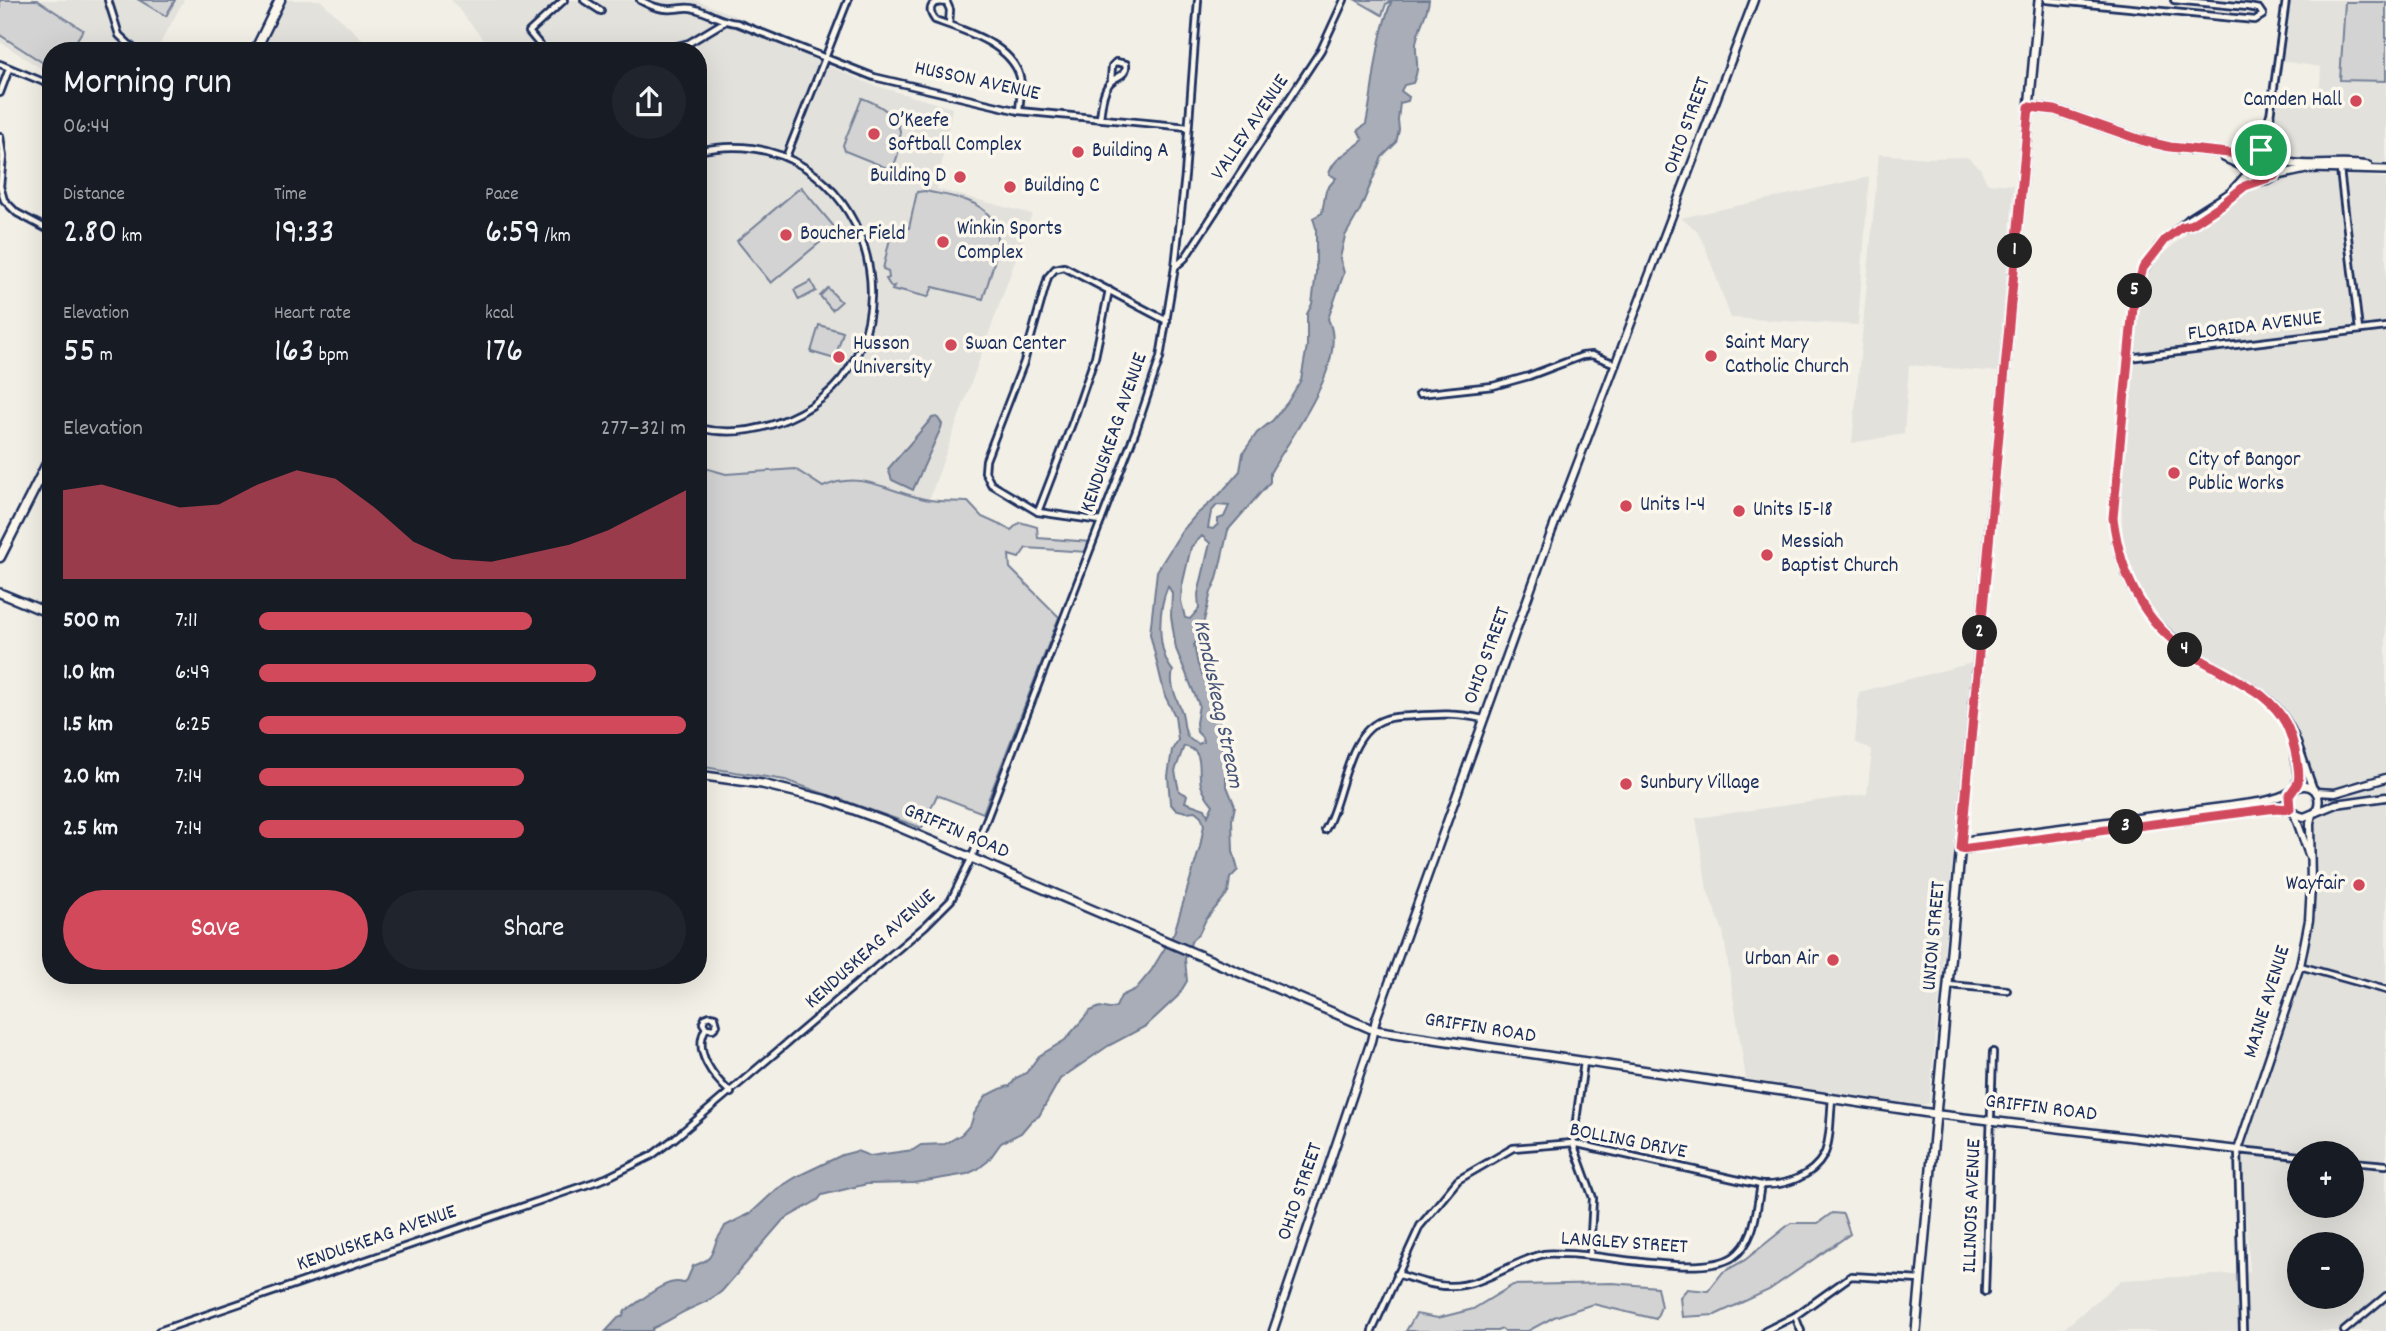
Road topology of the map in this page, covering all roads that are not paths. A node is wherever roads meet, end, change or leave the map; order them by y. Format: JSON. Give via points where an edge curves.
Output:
{"nodes":[{"id":1,"x":108,"y":0,"type":"edge"},
{"id":2,"x":280,"y":0,"type":"edge"},
{"id":3,"x":564,"y":0,"type":"edge"},
{"id":4,"x":584,"y":0,"type":"edge"},
{"id":5,"x":640,"y":0,"type":"edge"},
{"id":6,"x":848,"y":0,"type":"edge"},
{"id":7,"x":1198,"y":0,"type":"edge"},
{"id":8,"x":1344,"y":0,"type":"edge"},
{"id":9,"x":1754,"y":0,"type":"edge"},
{"id":10,"x":2039,"y":0,"type":"edge"},
{"id":11,"x":2047,"y":0,"type":"edge"},
{"id":12,"x":2174,"y":0,"type":"edge"},
{"id":13,"x":2286,"y":0,"type":"edge"},
{"id":14,"x":601,"y":11,"type":"dead end"},
{"id":15,"x":724,"y":22,"type":"junction"},
{"id":16,"x":949,"y":25,"type":"junction"},
{"id":17,"x":127,"y":42,"type":"edge"},
{"id":18,"x":259,"y":42,"type":"edge"},
{"id":19,"x":537,"y":42,"type":"edge"},
{"id":20,"x":691,"y":42,"type":"edge"},
{"id":21,"x":825,"y":58,"type":"junction"},
{"id":22,"x":0,"y":64,"type":"edge"},
{"id":23,"x":9,"y":69,"type":"junction"},
{"id":24,"x":1111,"y":80,"type":"junction"},
{"id":25,"x":42,"y":82,"type":"edge"},
{"id":26,"x":0,"y":93,"type":"edge"},
{"id":27,"x":2029,"y":107,"type":"junction"},
{"id":28,"x":1019,"y":111,"type":"junction"},
{"id":29,"x":2270,"y":116,"type":"junction"},
{"id":30,"x":1100,"y":117,"type":"junction"},
{"id":31,"x":1188,"y":127,"type":"junction"},
{"id":32,"x":0,"y":136,"type":"edge"},
{"id":33,"x":2179,"y":148,"type":"junction"},
{"id":34,"x":707,"y":150,"type":"edge"},
{"id":35,"x":2254,"y":152,"type":"junction"},
{"id":36,"x":2274,"y":156,"type":"junction"},
{"id":37,"x":786,"y":157,"type":"junction"},
{"id":38,"x":2248,"y":170,"type":"junction"},
{"id":39,"x":2340,"y":170,"type":"junction"},
{"id":40,"x":2386,"y":170,"type":"edge"},
{"id":41,"x":2274,"y":176,"type":"junction"},
{"id":42,"x":2258,"y":180,"type":"junction"},
{"id":43,"x":42,"y":226,"type":"edge"},
{"id":44,"x":2182,"y":227,"type":"junction"},
{"id":45,"x":1175,"y":267,"type":"junction"},
{"id":46,"x":1109,"y":290,"type":"junction"},
{"id":47,"x":1167,"y":321,"type":"junction"},
{"id":48,"x":2386,"y":327,"type":"edge"},
{"id":49,"x":2359,"y":330,"type":"junction"},
{"id":50,"x":2127,"y":358,"type":"junction"},
{"id":51,"x":1617,"y":364,"type":"junction"},
{"id":52,"x":1419,"y":394,"type":"dead end"},
{"id":53,"x":707,"y":429,"type":"edge"},
{"id":54,"x":42,"y":474,"type":"edge"},
{"id":55,"x":1038,"y":512,"type":"junction"},
{"id":56,"x":1101,"y":521,"type":"junction"},
{"id":57,"x":0,"y":557,"type":"edge"},
{"id":58,"x":0,"y":593,"type":"edge"},
{"id":59,"x":42,"y":610,"type":"edge"},
{"id":60,"x":1483,"y":719,"type":"junction"},
{"id":61,"x":2290,"y":728,"type":"junction"},
{"id":62,"x":707,"y":776,"type":"edge"},
{"id":63,"x":2386,"y":778,"type":"edge"},
{"id":64,"x":2293,"y":790,"type":"junction"},
{"id":65,"x":2315,"y":790,"type":"junction"},
{"id":66,"x":2386,"y":797,"type":"edge"},
{"id":67,"x":2292,"y":811,"type":"junction"},
{"id":68,"x":2314,"y":813,"type":"junction"},
{"id":69,"x":1325,"y":830,"type":"dead end"},
{"id":70,"x":1961,"y":845,"type":"junction"},
{"id":71,"x":972,"y":857,"type":"junction"},
{"id":72,"x":2311,"y":860,"type":"junction"},
{"id":73,"x":2300,"y":967,"type":"junction"},
{"id":74,"x":1948,"y":985,"type":"junction"},
{"id":75,"x":2007,"y":990,"type":"dead end"},
{"id":76,"x":2386,"y":990,"type":"edge"},
{"id":77,"x":706,"y":1028,"type":"dead end"},
{"id":78,"x":1374,"y":1030,"type":"junction"},
{"id":79,"x":1993,"y":1052,"type":"dead end"},
{"id":80,"x":1584,"y":1062,"type":"junction"},
{"id":81,"x":731,"y":1093,"type":"junction"},
{"id":82,"x":1832,"y":1099,"type":"junction"},
{"id":83,"x":1935,"y":1114,"type":"junction"},
{"id":84,"x":1992,"y":1122,"type":"junction"},
{"id":85,"x":1573,"y":1143,"type":"junction"},
{"id":86,"x":2238,"y":1150,"type":"junction"},
{"id":87,"x":2287,"y":1155,"type":"edge"},
{"id":88,"x":2364,"y":1163,"type":"edge"},
{"id":89,"x":2386,"y":1165,"type":"edge"},
{"id":90,"x":1761,"y":1185,"type":"junction"},
{"id":91,"x":1590,"y":1254,"type":"junction"},
{"id":92,"x":1397,"y":1274,"type":"junction"},
{"id":93,"x":1920,"y":1280,"type":"junction"},
{"id":94,"x":1985,"y":1292,"type":"dead end"},
{"id":95,"x":2386,"y":1296,"type":"edge"},
{"id":96,"x":1795,"y":1316,"type":"junction"},
{"id":97,"x":159,"y":1331,"type":"edge"},
{"id":98,"x":1273,"y":1331,"type":"edge"},
{"id":99,"x":1372,"y":1331,"type":"edge"},
{"id":100,"x":1765,"y":1331,"type":"edge"},
{"id":101,"x":1801,"y":1331,"type":"edge"},
{"id":102,"x":1916,"y":1331,"type":"edge"},
{"id":103,"x":2243,"y":1331,"type":"edge"},
{"id":104,"x":2344,"y":1331,"type":"edge"}],
"edges":[{"from":1,"to":17,"type":"street"},
{"from":2,"to":18,"type":"main road"},
{"from":3,"to":19,"type":"street","via":[[529,32]]},
{"from":4,"to":14,"type":"street"},
{"from":5,"to":15,"type":"street","name":"HUSSON AVENUE","via":[[662,9],[695,8]]},
{"from":6,"to":21,"type":"street"},
{"from":7,"to":31,"type":"street","name":"KENDUSKEAG AVENUE"},
{"from":8,"to":45,"type":"street","name":"VALLEY AVENUE","via":[[1321,50]]},
{"from":9,"to":51,"type":"street","name":"OHIO STREET"},
{"from":10,"to":27,"type":"main road","name":"UNION STREET"},
{"from":11,"to":12,"type":"street","via":[[2255,20],[2263,15],[2248,7]]},
{"from":13,"to":29,"type":"street"},
{"from":15,"to":20,"type":"street"},
{"from":15,"to":21,"type":"street","name":"HUSSON AVENUE"},
{"from":16,"to":16,"type":"street","via":[[930,14],[934,2],[947,3]]},
{"from":16,"to":28,"type":"street","via":[[996,46],[1009,58],[1021,81]]},
{"from":21,"to":28,"type":"street","name":"HUSSON AVENUE","via":[[874,77]]},
{"from":21,"to":37,"type":"street"},
{"from":22,"to":23,"type":"street"},
{"from":23,"to":25,"type":"street"},
{"from":23,"to":26,"type":"street"},
{"from":24,"to":24,"type":"street","via":[[1124,74],[1126,64],[1112,66]]},
{"from":24,"to":30,"type":"street"},
{"from":27,"to":33,"type":"main road","via":[[2055,110],[2144,141]]},
{"from":27,"to":70,"type":"main road","name":"UNION STREET"},
{"from":28,"to":30,"type":"street","name":"HUSSON AVENUE"},
{"from":29,"to":35,"type":"street","via":[[2264,140]]},
{"from":29,"to":36,"type":"street"},
{"from":30,"to":31,"type":"street","name":"HUSSON AVENUE"},
{"from":31,"to":45,"type":"street","name":"KENDUSKEAG AVENUE"},
{"from":32,"to":43,"type":"street","via":[[4,200]]},
{"from":33,"to":35,"type":"main road"},
{"from":33,"to":38,"type":"main road","via":[[2230,158]]},
{"from":34,"to":37,"type":"street","via":[[740,147]]},
{"from":35,"to":36,"type":"main road","via":[[2265,150]]},
{"from":35,"to":38,"type":"main road"},
{"from":36,"to":40,"type":"main road","via":[[2297,164],[2336,163]]},
{"from":36,"to":41,"type":"main road","via":[[2278,168]]},
{"from":37,"to":53,"type":"street","via":[[817,175],[856,222],[871,271],[864,334],[834,386],[793,416],[741,431]]},
{"from":38,"to":42,"type":"main road"},
{"from":38,"to":44,"type":"street","via":[[2230,193]]},
{"from":39,"to":40,"type":"main road"},
{"from":39,"to":41,"type":"main road","via":[[2311,168]]},
{"from":39,"to":49,"type":"street"},
{"from":41,"to":42,"type":"main road"},
{"from":42,"to":44,"type":"street"},
{"from":44,"to":50,"type":"street","via":[[2159,246],[2140,275]]},
{"from":45,"to":47,"type":"street","name":"KENDUSKEAG AVENUE"},
{"from":46,"to":47,"type":"street"},
{"from":46,"to":55,"type":"street","via":[[1095,357]]},
{"from":46,"to":55,"type":"street","via":[[1064,267],[1048,277],[1024,362],[985,460],[991,484]]},
{"from":47,"to":56,"type":"street","name":"KENDUSKEAG AVENUE","via":[[1148,398]]},
{"from":48,"to":49,"type":"street","name":"FLORIDA AVENUE"},
{"from":49,"to":50,"type":"street","name":"FLORIDA AVENUE"},
{"from":50,"to":61,"type":"street","via":[[2113,518],[2127,578],[2164,632],[2261,695]]},
{"from":51,"to":52,"type":"street","via":[[1582,356],[1493,386]]},
{"from":51,"to":60,"type":"street","name":"OHIO STREET"},
{"from":54,"to":57,"type":"main road"},
{"from":55,"to":56,"type":"street"},
{"from":56,"to":71,"type":"street","name":"KENDUSKEAG AVENUE"},
{"from":58,"to":59,"type":"main road"},
{"from":60,"to":69,"type":"street","via":[[1442,713],[1384,719],[1370,727],[1356,746]]},
{"from":60,"to":78,"type":"street","name":"OHIO STREET"},
{"from":61,"to":64,"type":"street","via":[[2298,767]]},
{"from":61,"to":65,"type":"street"},
{"from":62,"to":71,"type":"main road","name":"GRIFFIN ROAD","via":[[827,800]]},
{"from":63,"to":65,"type":"street","via":[[2335,793]]},
{"from":64,"to":65,"type":"street","via":[[2304,786]]},
{"from":64,"to":67,"type":"street","via":[[2288,800]]},
{"from":64,"to":70,"type":"street","via":[[2230,806]]},
{"from":65,"to":68,"type":"street","via":[[2319,800]]},
{"from":66,"to":68,"type":"street","via":[[2336,804]]},
{"from":67,"to":68,"type":"street","via":[[2304,817]]},
{"from":67,"to":70,"type":"street","via":[[2276,808]]},
{"from":67,"to":72,"type":"street","name":"MAINE AVENUE"},
{"from":68,"to":72,"type":"street","name":"MAINE AVENUE"},
{"from":70,"to":74,"type":"main road","name":"UNION STREET"},
{"from":71,"to":78,"type":"main road","name":"GRIFFIN ROAD"},
{"from":71,"to":81,"type":"street","name":"KENDUSKEAG AVENUE","via":[[951,900],[925,926]]},
{"from":72,"to":73,"type":"street","name":"MAINE AVENUE","via":[[2309,920]]},
{"from":73,"to":76,"type":"street"},
{"from":73,"to":86,"type":"street","name":"MAINE AVENUE"},
{"from":74,"to":75,"type":"street"},
{"from":74,"to":83,"type":"main road","name":"UNION STREET"},
{"from":77,"to":81,"type":"street","via":[[700,1042],[706,1060]]},
{"from":78,"to":80,"type":"main road","name":"GRIFFIN ROAD"},
{"from":78,"to":98,"type":"street","name":"OHIO STREET"},
{"from":79,"to":84,"type":"street","name":"ILLINOIS AVENUE"},
{"from":80,"to":82,"type":"main road","name":"GRIFFIN ROAD"},
{"from":80,"to":85,"type":"street"},
{"from":81,"to":97,"type":"street","name":"KENDUSKEAG AVENUE","via":[[652,1156],[606,1178]]},
{"from":82,"to":83,"type":"main road","name":"GRIFFIN ROAD"},
{"from":82,"to":90,"type":"street","name":"BOLLING DRIVE","via":[[1824,1155],[1796,1180]]},
{"from":83,"to":84,"type":"street","name":"GRIFFIN ROAD"},
{"from":83,"to":93,"type":"main road","name":"UNION STREET"},
{"from":84,"to":86,"type":"street","name":"GRIFFIN ROAD"},
{"from":84,"to":94,"type":"street","name":"ILLINOIS AVENUE"},
{"from":85,"to":90,"type":"street","name":"BOLLING DRIVE"},
{"from":85,"to":91,"type":"street","via":[[1592,1198]]},
{"from":85,"to":92,"type":"street","name":"BOLLING DRIVE","via":[[1513,1148],[1458,1180],[1420,1226]]},
{"from":86,"to":87,"type":"street","name":"GRIFFIN ROAD"},
{"from":86,"to":103,"type":"street"},
{"from":88,"to":89,"type":"street"},
{"from":90,"to":91,"type":"street","name":"LANGLEY STREET","via":[[1751,1238],[1735,1256],[1717,1265],[1671,1265]]},
{"from":91,"to":92,"type":"street","name":"LANGLEY STREET","via":[[1544,1254],[1450,1287]]},
{"from":92,"to":99,"type":"street","name":"BOLLING DRIVE"},
{"from":93,"to":96,"type":"street","via":[[1851,1276]]},
{"from":93,"to":102,"type":"main road","name":"UNION STREET"},
{"from":95,"to":104,"type":"street"},
{"from":96,"to":100,"type":"street"},
{"from":96,"to":101,"type":"street"}]}
